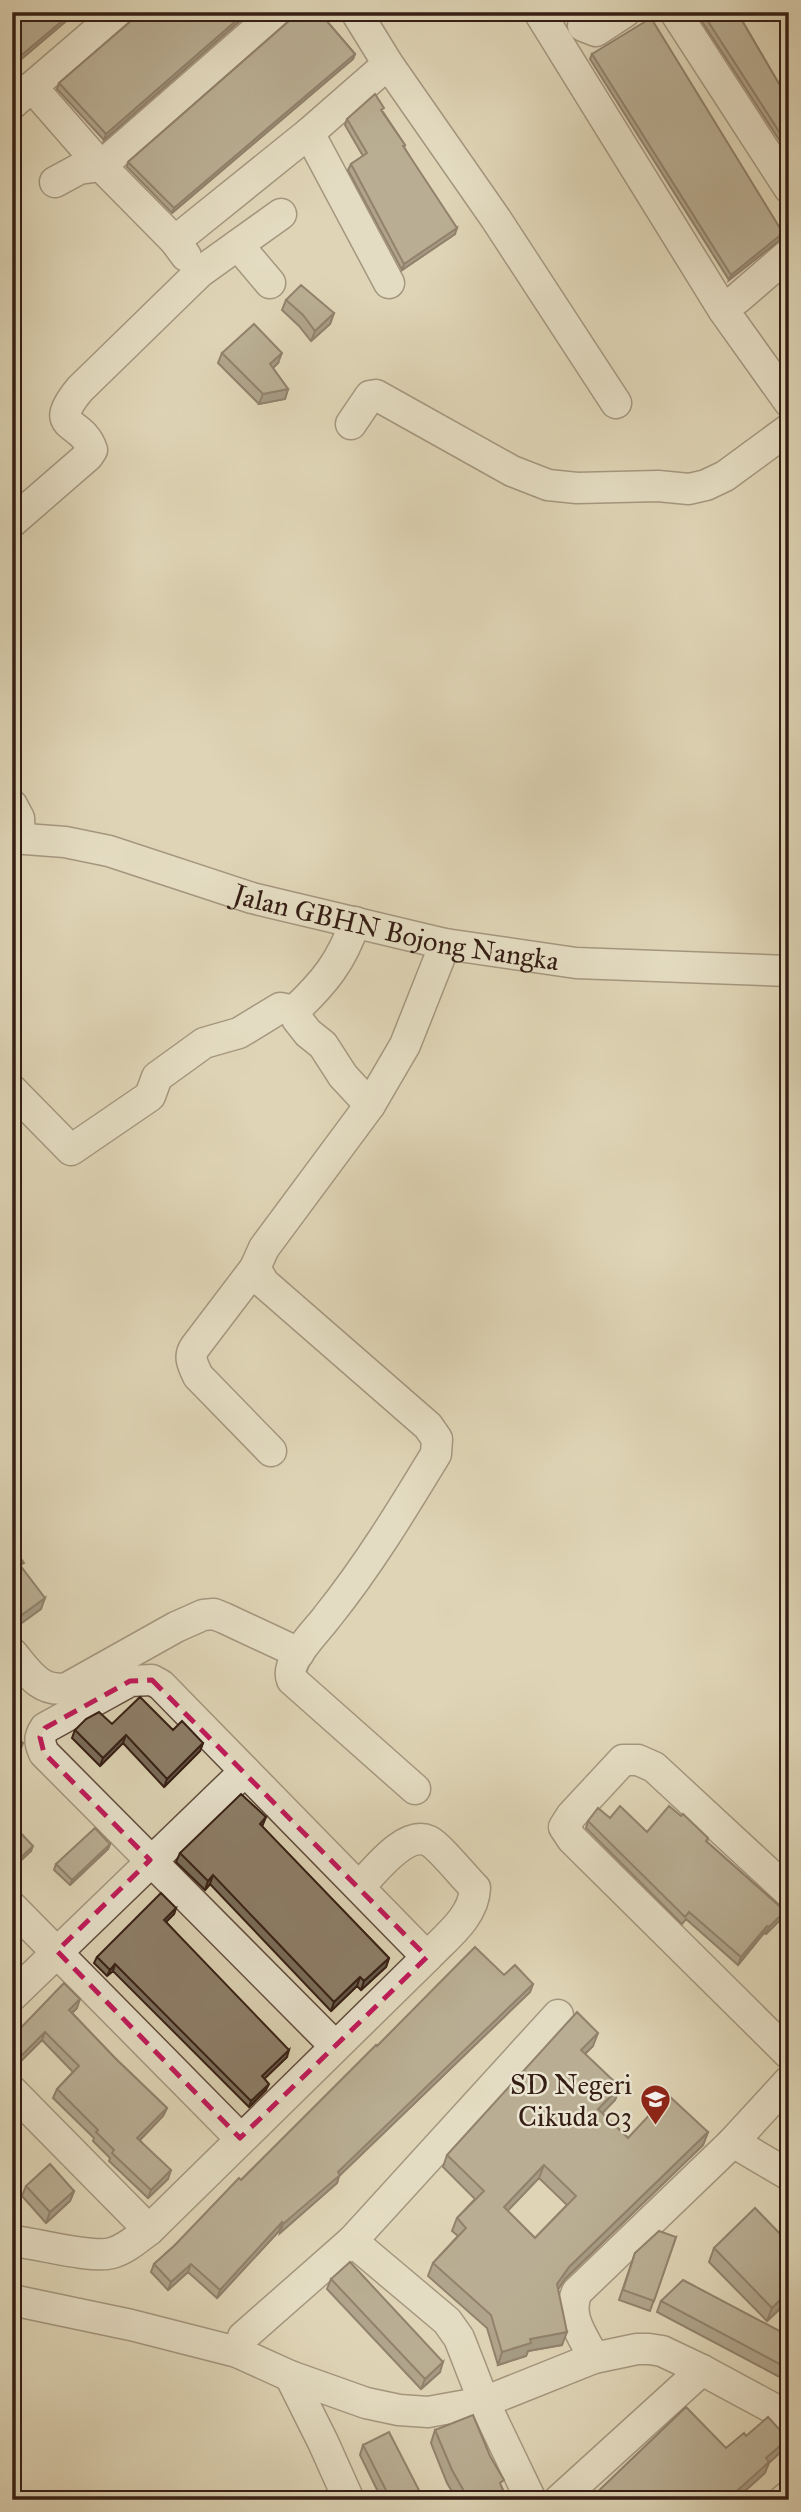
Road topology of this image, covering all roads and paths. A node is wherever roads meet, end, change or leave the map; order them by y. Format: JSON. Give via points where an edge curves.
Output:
{"nodes":[{"id":1,"x":119,"y":12,"type":"edge"},
{"id":2,"x":277,"y":12,"type":"edge"},
{"id":3,"x":356,"y":12,"type":"edge"},
{"id":4,"x":539,"y":12,"type":"edge"},
{"id":5,"x":625,"y":12,"type":"edge"},
{"id":6,"x":675,"y":12,"type":"edge"},
{"id":7,"x":569,"y":25,"type":"edge"},
{"id":8,"x":388,"y":64,"type":"junction"},
{"id":9,"x":22,"y":96,"type":"edge"},
{"id":10,"x":309,"y":133,"type":"junction"},
{"id":11,"x":101,"y":166,"type":"junction"},
{"id":12,"x":55,"y":182,"type":"dead end"},
{"id":13,"x":789,"y":188,"type":"edge"},
{"id":14,"x":281,"y":214,"type":"dead end"},
{"id":15,"x":175,"y":241,"type":"junction"},
{"id":16,"x":238,"y":245,"type":"junction"},
{"id":17,"x":789,"y":254,"type":"edge"},
{"id":18,"x":200,"y":272,"type":"junction"},
{"id":19,"x":270,"y":283,"type":"dead end"},
{"id":20,"x":389,"y":283,"type":"dead end"},
{"id":21,"x":737,"y":299,"type":"junction"},
{"id":22,"x":789,"y":367,"type":"edge"},
{"id":23,"x":789,"y":402,"type":"edge"},
{"id":24,"x":616,"y":403,"type":"dead end"},
{"id":25,"x":351,"y":424,"type":"dead end"},
{"id":26,"x":789,"y":429,"type":"edge"},
{"id":27,"x":12,"y":522,"type":"edge"},
{"id":28,"x":12,"y":805,"type":"edge"},
{"id":29,"x":16,"y":838,"type":"edge"},
{"id":30,"x":355,"y":922,"type":"junction"},
{"id":31,"x":445,"y":944,"type":"junction"},
{"id":32,"x":789,"y":971,"type":"edge"},
{"id":33,"x":293,"y":1011,"type":"junction"},
{"id":34,"x":12,"y":1090,"type":"edge"},
{"id":35,"x":370,"y":1105,"type":"junction"},
{"id":36,"x":255,"y":1268,"type":"junction"},
{"id":37,"x":271,"y":1451,"type":"dead end"},
{"id":38,"x":12,"y":1653,"type":"edge"},
{"id":39,"x":299,"y":1653,"type":"junction"},
{"id":40,"x":245,"y":1771,"type":"junction"},
{"id":41,"x":415,"y":1789,"type":"dead end"},
{"id":42,"x":150,"y":1860,"type":"junction"},
{"id":43,"x":782,"y":1873,"type":"edge"},
{"id":44,"x":360,"y":1886,"type":"junction"},
{"id":45,"x":12,"y":1907,"type":"edge"},
{"id":46,"x":57,"y":1951,"type":"junction"},
{"id":47,"x":427,"y":1957,"type":"junction"},
{"id":48,"x":12,"y":1996,"type":"edge"},
{"id":49,"x":558,"y":2015,"type":"dead end"},
{"id":50,"x":335,"y":2046,"type":"junction"},
{"id":51,"x":789,"y":2054,"type":"edge"},
{"id":52,"x":789,"y":2081,"type":"edge"},
{"id":53,"x":12,"y":2091,"type":"edge"},
{"id":54,"x":240,"y":2138,"type":"junction"},
{"id":55,"x":733,"y":2142,"type":"junction"},
{"id":56,"x":789,"y":2175,"type":"edge"},
{"id":57,"x":149,"y":2230,"type":"junction"},
{"id":58,"x":12,"y":2241,"type":"edge"},
{"id":59,"x":352,"y":2241,"type":"junction"},
{"id":60,"x":12,"y":2300,"type":"edge"},
{"id":61,"x":243,"y":2337,"type":"dead end"},
{"id":62,"x":594,"y":2358,"type":"junction"},
{"id":63,"x":702,"y":2370,"type":"junction"},
{"id":64,"x":290,"y":2376,"type":"junction"},
{"id":65,"x":484,"y":2402,"type":"junction"},
{"id":66,"x":789,"y":2417,"type":"edge"},
{"id":67,"x":789,"y":2496,"type":"edge"},
{"id":68,"x":349,"y":2500,"type":"edge"},
{"id":69,"x":531,"y":2500,"type":"edge"},
{"id":70,"x":559,"y":2500,"type":"edge"},
{"id":71,"x":784,"y":2500,"type":"edge"}],
"edges":[{"from":1,"to":9,"type":"street"},
{"from":2,"to":11,"type":"street"},
{"from":3,"to":8,"type":"street"},
{"from":4,"to":7,"type":"street"},
{"from":5,"to":7,"type":"street","via":[[596,31]]},
{"from":6,"to":13,"type":"street"},
{"from":7,"to":21,"type":"street"},
{"from":7,"to":23,"type":"street","via":[[724,311]]},
{"from":8,"to":10,"type":"street"},
{"from":8,"to":24,"type":"street"},
{"from":9,"to":11,"type":"street"},
{"from":10,"to":15,"type":"street"},
{"from":10,"to":20,"type":"street"},
{"from":11,"to":12,"type":"street","via":[[79,169]]},
{"from":11,"to":15,"type":"street"},
{"from":14,"to":16,"type":"street"},
{"from":15,"to":18,"type":"street"},
{"from":16,"to":18,"type":"street"},
{"from":16,"to":19,"type":"street"},
{"from":17,"to":21,"type":"street"},
{"from":18,"to":27,"type":"street","via":[[66,406],[68,422],[92,450]]},
{"from":21,"to":22,"type":"street"},
{"from":25,"to":26,"type":"street","via":[[370,396],[382,397],[512,471],[548,485],[577,488],[689,489],[706,485]]},
{"from":28,"to":29,"type":"street","via":[[19,818]]},
{"from":29,"to":30,"type":"street","name":"Jalan GBHN Bojong Nangka","via":[[109,851],[252,898]]},
{"from":30,"to":31,"type":"street","name":"Jalan GBHN Bojong Nangka"},
{"from":30,"to":33,"type":"street","via":[[334,968]]},
{"from":31,"to":32,"type":"street","name":"Jalan GBHN Bojong Nangka","via":[[576,963]]},
{"from":31,"to":35,"type":"street","via":[[405,1045]]},
{"from":33,"to":34,"type":"street","via":[[280,1008],[239,1033],[204,1043],[157,1077],[150,1096],[71,1150]]},
{"from":33,"to":35,"type":"street"},
{"from":35,"to":36,"type":"street","via":[[264,1248]]},
{"from":36,"to":37,"type":"street","via":[[195,1346],[191,1361],[198,1376]]},
{"from":36,"to":39,"type":"street","via":[[264,1283],[428,1426],[437,1439],[436,1454],[380,1545]]},
{"from":38,"to":39,"type":"street","via":[[42,1685],[67,1688],[190,1620],[214,1614]]},
{"from":39,"to":41,"type":"street","via":[[290,1665],[292,1680]]},
{"from":40,"to":42,"type":"street"},
{"from":40,"to":42,"type":"street","via":[[152,1680],[130,1681],[45,1727],[40,1737],[44,1753]]},
{"from":40,"to":44,"type":"street"},
{"from":42,"to":46,"type":"street"},
{"from":42,"to":50,"type":"street"},
{"from":43,"to":51,"type":"street","via":[[654,1768],[638,1760],[623,1760],[564,1827]]},
{"from":44,"to":47,"type":"street"},
{"from":44,"to":47,"type":"street","via":[[402,1844],[416,1838],[430,1841],[466,1878],[475,1888],[469,1913]]},
{"from":45,"to":46,"type":"street"},
{"from":46,"to":48,"type":"street"},
{"from":46,"to":54,"type":"street"},
{"from":47,"to":50,"type":"street"},
{"from":49,"to":59,"type":"street"},
{"from":50,"to":54,"type":"street"},
{"from":52,"to":55,"type":"street"},
{"from":53,"to":57,"type":"street"},
{"from":54,"to":57,"type":"street"},
{"from":55,"to":56,"type":"street"},
{"from":55,"to":62,"type":"street","via":[[577,2292],[571,2305],[573,2314]]},
{"from":57,"to":58,"type":"street","via":[[111,2254]]},
{"from":59,"to":61,"type":"street"},
{"from":59,"to":65,"type":"street","via":[[447,2321],[470,2361]]},
{"from":60,"to":64,"type":"street","via":[[237,2352]]},
{"from":62,"to":63,"type":"street","via":[[649,2349]]},
{"from":62,"to":65,"type":"street"},
{"from":63,"to":66,"type":"street"},
{"from":63,"to":70,"type":"street"},
{"from":64,"to":65,"type":"street","via":[[399,2410],[428,2412]]},
{"from":64,"to":68,"type":"street"},
{"from":65,"to":69,"type":"street"},
{"from":67,"to":71,"type":"street"}]}
